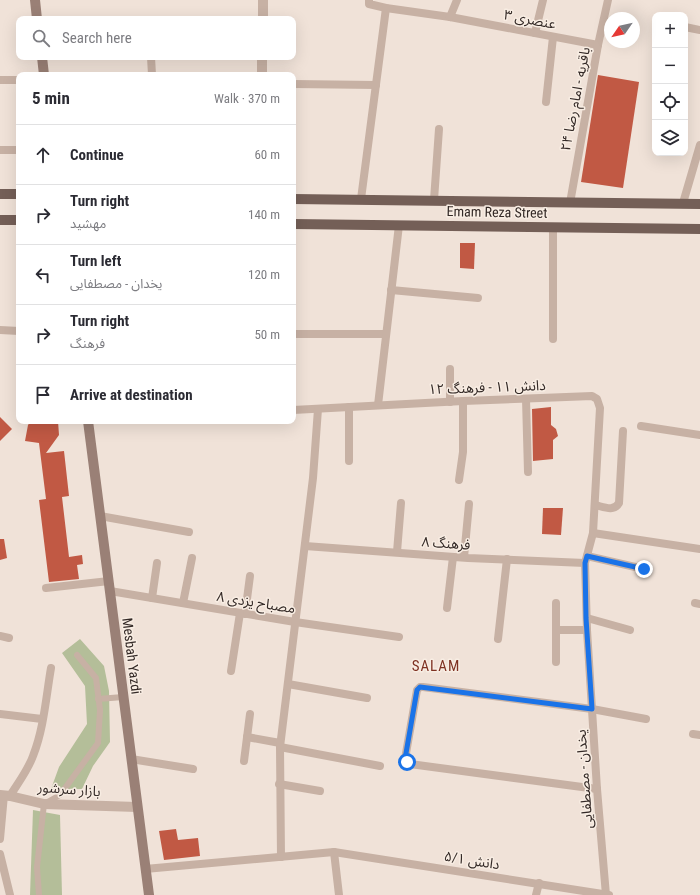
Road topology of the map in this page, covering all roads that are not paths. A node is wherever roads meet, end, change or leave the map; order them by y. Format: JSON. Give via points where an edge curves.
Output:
{"nodes":[{"id":1,"x":35,"y":0,"type":"edge"},
{"id":2,"x":263,"y":0,"type":"edge"},
{"id":3,"x":369,"y":0,"type":"edge"},
{"id":4,"x":457,"y":0,"type":"edge"},
{"id":5,"x":543,"y":0,"type":"edge"},
{"id":6,"x":608,"y":0,"type":"edge"},
{"id":7,"x":386,"y":8,"type":"junction"},
{"id":8,"x":37,"y":16,"type":"edge"},
{"id":9,"x":263,"y":16,"type":"edge"},
{"id":10,"x":450,"y":17,"type":"junction"},
{"id":11,"x":688,"y":28,"type":"edge"},
{"id":12,"x":700,"y":30,"type":"edge"},
{"id":13,"x":535,"y":33,"type":"junction"},
{"id":14,"x":553,"y":36,"type":"junction"},
{"id":15,"x":598,"y":45,"type":"junction"},
{"id":16,"x":42,"y":60,"type":"edge"},
{"id":17,"x":151,"y":60,"type":"edge"},
{"id":18,"x":262,"y":60,"type":"edge"},
{"id":19,"x":44,"y":72,"type":"edge"},
{"id":20,"x":152,"y":72,"type":"edge"},
{"id":21,"x":262,"y":72,"type":"edge"},
{"id":22,"x":0,"y":80,"type":"edge"},
{"id":23,"x":16,"y":80,"type":"edge"},
{"id":24,"x":296,"y":84,"type":"edge"},
{"id":25,"x":376,"y":85,"type":"junction"},
{"id":26,"x":546,"y":102,"type":"dead end"},
{"id":27,"x":439,"y":130,"type":"dead end"},
{"id":28,"x":700,"y":145,"type":"edge"},
{"id":29,"x":0,"y":150,"type":"edge"},
{"id":30,"x":16,"y":150,"type":"edge"},
{"id":31,"x":0,"y":194,"type":"edge"},
{"id":32,"x":16,"y":194,"type":"edge"},
{"id":33,"x":296,"y":199,"type":"edge"},
{"id":34,"x":361,"y":199,"type":"junction"},
{"id":35,"x":434,"y":200,"type":"junction"},
{"id":36,"x":570,"y":203,"type":"junction"},
{"id":37,"x":683,"y":204,"type":"junction"},
{"id":38,"x":700,"y":204,"type":"edge"},
{"id":39,"x":0,"y":220,"type":"edge"},
{"id":40,"x":16,"y":220,"type":"edge"},
{"id":41,"x":296,"y":224,"type":"edge"},
{"id":42,"x":399,"y":225,"type":"junction"},
{"id":43,"x":553,"y":227,"type":"junction"},
{"id":44,"x":700,"y":229,"type":"edge"},
{"id":45,"x":391,"y":290,"type":"junction"},
{"id":46,"x":478,"y":298,"type":"dead end"},
{"id":47,"x":0,"y":330,"type":"edge"},
{"id":48,"x":16,"y":331,"type":"edge"},
{"id":49,"x":296,"y":334,"type":"edge"},
{"id":50,"x":386,"y":334,"type":"junction"},
{"id":51,"x":553,"y":339,"type":"dead end"},
{"id":52,"x":450,"y":369,"type":"dead end"},
{"id":53,"x":526,"y":399,"type":"junction"},
{"id":54,"x":597,"y":399,"type":"joint"},
{"id":55,"x":463,"y":401,"type":"junction"},
{"id":56,"x":450,"y":402,"type":"junction"},
{"id":57,"x":378,"y":405,"type":"junction"},
{"id":58,"x":349,"y":407,"type":"junction"},
{"id":59,"x":318,"y":409,"type":"junction"},
{"id":60,"x":296,"y":410,"type":"edge"},
{"id":61,"x":88,"y":424,"type":"edge"},
{"id":62,"x":641,"y":426,"type":"dead end"},
{"id":63,"x":623,"y":431,"type":"dead end"},
{"id":64,"x":700,"y":434,"type":"edge"},
{"id":65,"x":349,"y":461,"type":"dead end"},
{"id":66,"x":528,"y":472,"type":"dead end"},
{"id":67,"x":459,"y":480,"type":"dead end"},
{"id":68,"x":401,"y":503,"type":"dead end"},
{"id":69,"x":469,"y":504,"type":"dead end"},
{"id":70,"x":595,"y":505,"type":"junction"},
{"id":71,"x":100,"y":516,"type":"junction"},
{"id":72,"x":189,"y":532,"type":"dead end"},
{"id":73,"x":593,"y":533,"type":"junction"},
{"id":74,"x":304,"y":546,"type":"junction"},
{"id":75,"x":700,"y":549,"type":"edge"},
{"id":76,"x":397,"y":552,"type":"junction"},
{"id":77,"x":453,"y":557,"type":"junction"},
{"id":78,"x":464,"y":557,"type":"junction"},
{"id":79,"x":192,"y":558,"type":"dead end"},
{"id":80,"x":507,"y":559,"type":"junction"},
{"id":81,"x":586,"y":560,"type":"junction"},
{"id":82,"x":157,"y":563,"type":"dead end"},
{"id":83,"x":644,"y":569,"type":"dead end"},
{"id":84,"x":250,"y":576,"type":"dead end"},
{"id":85,"x":109,"y":586,"type":"junction"},
{"id":86,"x":46,"y":588,"type":"dead end"},
{"id":87,"x":152,"y":598,"type":"junction"},
{"id":88,"x":183,"y":603,"type":"junction"},
{"id":89,"x":556,"y":603,"type":"dead end"},
{"id":90,"x":447,"y":608,"type":"dead end"},
{"id":91,"x":242,"y":613,"type":"junction"},
{"id":92,"x":586,"y":618,"type":"junction"},
{"id":93,"x":295,"y":622,"type":"junction"},
{"id":94,"x":556,"y":630,"type":"junction"},
{"id":95,"x":587,"y":630,"type":"junction"},
{"id":96,"x":630,"y":630,"type":"dead end"},
{"id":97,"x":0,"y":636,"type":"edge"},
{"id":98,"x":399,"y":637,"type":"dead end"},
{"id":99,"x":9,"y":638,"type":"dead end"},
{"id":100,"x":498,"y":639,"type":"dead end"},
{"id":101,"x":77,"y":655,"type":"dead end"},
{"id":102,"x":556,"y":662,"type":"dead end"},
{"id":103,"x":51,"y":668,"type":"dead end"},
{"id":104,"x":231,"y":671,"type":"dead end"},
{"id":105,"x":288,"y":684,"type":"junction"},
{"id":106,"x":123,"y":697,"type":"junction"},
{"id":107,"x":367,"y":698,"type":"dead end"},
{"id":108,"x":98,"y":699,"type":"junction"},
{"id":109,"x":592,"y":709,"type":"junction"},
{"id":110,"x":0,"y":714,"type":"edge"},
{"id":111,"x":250,"y":714,"type":"dead end"},
{"id":112,"x":42,"y":719,"type":"junction"},
{"id":113,"x":646,"y":719,"type":"dead end"},
{"id":114,"x":247,"y":737,"type":"junction"},
{"id":115,"x":280,"y":745,"type":"junction"},
{"id":116,"x":131,"y":759,"type":"junction"},
{"id":117,"x":244,"y":761,"type":"dead end"},
{"id":118,"x":380,"y":766,"type":"dead end"},
{"id":119,"x":193,"y":769,"type":"dead end"},
{"id":120,"x":279,"y":784,"type":"junction"},
{"id":121,"x":597,"y":790,"type":"junction"},
{"id":122,"x":320,"y":791,"type":"dead end"},
{"id":123,"x":5,"y":795,"type":"edge"},
{"id":124,"x":44,"y":804,"type":"junction"},
{"id":125,"x":137,"y":807,"type":"junction"},
{"id":126,"x":0,"y":839,"type":"edge"},
{"id":127,"x":334,"y":852,"type":"junction"},
{"id":128,"x":0,"y":854,"type":"edge"},
{"id":129,"x":281,"y":857,"type":"junction"},
{"id":130,"x":145,"y":869,"type":"junction"},
{"id":131,"x":539,"y":883,"type":"junction"},
{"id":132,"x":10,"y":895,"type":"edge"},
{"id":133,"x":39,"y":895,"type":"edge"},
{"id":134,"x":149,"y":895,"type":"edge"},
{"id":135,"x":339,"y":895,"type":"edge"},
{"id":136,"x":536,"y":895,"type":"edge"},
{"id":137,"x":607,"y":895,"type":"edge"}],
"edges":[{"from":1,"to":8,"type":"main road"},
{"from":2,"to":9,"type":"street"},
{"from":3,"to":7,"type":"street","name":"عنصری ۳","via":[[369,4]]},
{"from":4,"to":10,"type":"street"},
{"from":5,"to":13,"type":"street"},
{"from":6,"to":15,"type":"street","name":"باقریه - امام رضا ۲۴"},
{"from":7,"to":10,"type":"street","name":"عنصری ۳"},
{"from":7,"to":25,"type":"street"},
{"from":10,"to":13,"type":"street","name":"عنصری ۳"},
{"from":11,"to":12,"type":"street"},
{"from":13,"to":14,"type":"street","name":"عنصری ۳"},
{"from":14,"to":15,"type":"street","name":"عنصری ۳"},
{"from":14,"to":26,"type":"street"},
{"from":15,"to":36,"type":"street","name":"باقریه - امام رضا ۲۴"},
{"from":16,"to":19,"type":"main road"},
{"from":17,"to":20,"type":"street"},
{"from":18,"to":21,"type":"street"},
{"from":22,"to":23,"type":"street"},
{"from":24,"to":25,"type":"street"},
{"from":25,"to":34,"type":"street"},
{"from":27,"to":35,"type":"street"},
{"from":28,"to":37,"type":"street"},
{"from":29,"to":30,"type":"street"},
{"from":31,"to":32,"type":"main road"},
{"from":33,"to":34,"type":"main road","name":"Emam Reza Street"},
{"from":34,"to":35,"type":"main road","name":"Emam Reza Street"},
{"from":35,"to":36,"type":"main road","name":"Emam Reza Street"},
{"from":36,"to":37,"type":"main road","name":"Emam Reza Street"},
{"from":37,"to":38,"type":"main road","name":"Emam Reza Street"},
{"from":39,"to":40,"type":"main road"},
{"from":41,"to":42,"type":"main road","name":"Emam Reza Street"},
{"from":42,"to":43,"type":"main road","name":"Emam Reza Street"},
{"from":42,"to":45,"type":"street"},
{"from":43,"to":44,"type":"main road","name":"Emam Reza Street"},
{"from":43,"to":51,"type":"street"},
{"from":45,"to":46,"type":"street"},
{"from":45,"to":50,"type":"street"},
{"from":47,"to":48,"type":"street"},
{"from":49,"to":50,"type":"street"},
{"from":50,"to":57,"type":"street"},
{"from":52,"to":56,"type":"street"},
{"from":53,"to":54,"type":"street","name":"دانش ۱۱ - فرهنگ ۱۲","via":[[592,396]]},
{"from":53,"to":55,"type":"street","name":"دانش ۱۱ - فرهنگ ۱۲"},
{"from":53,"to":66,"type":"street"},
{"from":54,"to":70,"type":"street","name":"یخدان - مصطفایی","via":[[600,408]]},
{"from":55,"to":56,"type":"street","name":"دانش ۱۱ - فرهنگ ۱۲"},
{"from":55,"to":67,"type":"street","via":[[463,452]]},
{"from":56,"to":57,"type":"street","name":"دانش ۱۱ - فرهنگ ۱۲"},
{"from":57,"to":58,"type":"street","name":"دانش ۱۱ - فرهنگ ۱۲"},
{"from":58,"to":59,"type":"street","name":"دانش ۱۱ - فرهنگ ۱۲"},
{"from":58,"to":65,"type":"street"},
{"from":59,"to":60,"type":"street","name":"دانش ۱۱ - فرهنگ ۱۲"},
{"from":59,"to":74,"type":"street","via":[[313,478]]},
{"from":61,"to":71,"type":"main road","name":"Mesbah Yazdi"},
{"from":62,"to":64,"type":"street"},
{"from":63,"to":70,"type":"street","via":[[619,503],[613,509]]},
{"from":68,"to":76,"type":"street"},
{"from":69,"to":78,"type":"street"},
{"from":70,"to":73,"type":"street","name":"یخدان - مصطفایی"},
{"from":71,"to":72,"type":"street"},
{"from":71,"to":85,"type":"main road","name":"Mesbah Yazdi"},
{"from":73,"to":75,"type":"street"},
{"from":73,"to":81,"type":"street","name":"یخدان - مصطفایی"},
{"from":74,"to":76,"type":"street","name":"فرهنگ ۸"},
{"from":74,"to":93,"type":"street"},
{"from":76,"to":77,"type":"street","name":"فرهنگ ۸"},
{"from":77,"to":78,"type":"street","name":"فرهنگ ۸"},
{"from":77,"to":90,"type":"street"},
{"from":78,"to":80,"type":"street","name":"فرهنگ ۸"},
{"from":79,"to":88,"type":"street"},
{"from":80,"to":81,"type":"street","name":"فرهنگ ۸"},
{"from":80,"to":100,"type":"street"},
{"from":81,"to":83,"type":"street","name":"فرهنگ ۸"},
{"from":81,"to":92,"type":"street","name":"یخدان - مصطفایی"},
{"from":82,"to":87,"type":"street"},
{"from":84,"to":91,"type":"street"},
{"from":85,"to":86,"type":"street","name":"مصباح یزدی ۸"},
{"from":85,"to":87,"type":"street","name":"مصباح یزدی ۸"},
{"from":85,"to":106,"type":"main road","name":"Mesbah Yazdi"},
{"from":87,"to":88,"type":"street","name":"مصباح یزدی ۸"},
{"from":88,"to":91,"type":"street","name":"مصباح یزدی ۸"},
{"from":89,"to":94,"type":"street"},
{"from":91,"to":93,"type":"street","name":"مصباح یزدی ۸"},
{"from":91,"to":104,"type":"street"},
{"from":92,"to":95,"type":"street","name":"یخدان - مصطفایی"},
{"from":92,"to":96,"type":"street"},
{"from":93,"to":98,"type":"street","name":"مصباح یزدی ۸"},
{"from":93,"to":105,"type":"street"},
{"from":94,"to":95,"type":"street"},
{"from":94,"to":102,"type":"street"},
{"from":95,"to":109,"type":"street","name":"یخدان - مصطفایی"},
{"from":97,"to":99,"type":"street"},
{"from":101,"to":108,"type":"street","via":[[96,678]]},
{"from":103,"to":112,"type":"street"},
{"from":105,"to":107,"type":"street"},
{"from":105,"to":115,"type":"street"},
{"from":106,"to":108,"type":"street"},
{"from":106,"to":116,"type":"main road","name":"Mesbah Yazdi"},
{"from":108,"to":124,"type":"street","via":[[98,743],[60,796]]},
{"from":109,"to":113,"type":"street"},
{"from":109,"to":121,"type":"street","name":"یخدان - مصطفایی"},
{"from":109,"to":121,"type":"street","via":[[420,687],[417,690],[405,759],[410,764]]},
{"from":110,"to":112,"type":"street"},
{"from":111,"to":114,"type":"street"},
{"from":112,"to":123,"type":"street","via":[[33,757],[23,776]]},
{"from":114,"to":115,"type":"street"},
{"from":114,"to":117,"type":"street"},
{"from":115,"to":118,"type":"street"},
{"from":115,"to":120,"type":"street"},
{"from":116,"to":119,"type":"street"},
{"from":116,"to":125,"type":"main road","name":"Mesbah Yazdi"},
{"from":120,"to":122,"type":"street"},
{"from":120,"to":129,"type":"street"},
{"from":121,"to":137,"type":"street","name":"یخدان - مصطفایی"},
{"from":123,"to":124,"type":"street","name":"بازار سرشور"},
{"from":123,"to":126,"type":"street"},
{"from":124,"to":125,"type":"street","name":"بازار سرشور"},
{"from":124,"to":133,"type":"street","via":[[37,867]]},
{"from":125,"to":130,"type":"main road","name":"Mesbah Yazdi"},
{"from":127,"to":129,"type":"street","name":"دانش ۵/۱"},
{"from":127,"to":131,"type":"street","name":"دانش ۵/۱"},
{"from":127,"to":135,"type":"street"},
{"from":128,"to":132,"type":"street"},
{"from":129,"to":130,"type":"street","name":"دانش ۵/۱"},
{"from":130,"to":134,"type":"main road","name":"Mesbah Yazdi"},
{"from":131,"to":136,"type":"street"},
{"from":131,"to":137,"type":"street","name":"دانش ۵/۱"}]}
